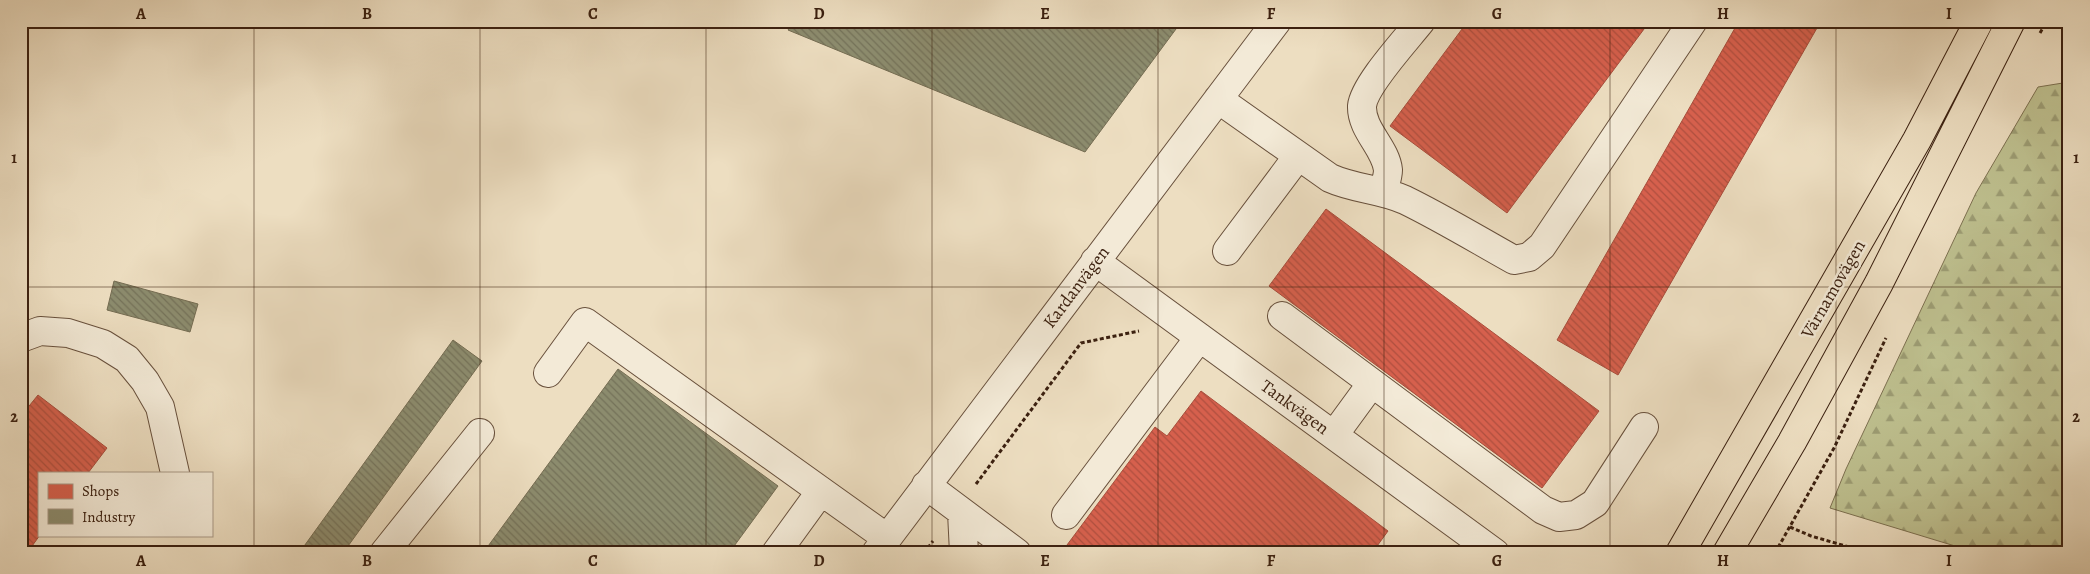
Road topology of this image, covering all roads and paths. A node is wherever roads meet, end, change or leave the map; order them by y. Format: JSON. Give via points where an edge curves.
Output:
{"nodes":[{"id":1,"x":1277,"y":21,"type":"edge"},
{"id":2,"x":1421,"y":21,"type":"edge"},
{"id":3,"x":1693,"y":21,"type":"edge"},
{"id":4,"x":1979,"y":21,"type":"edge"},
{"id":5,"x":2011,"y":21,"type":"edge"},
{"id":6,"x":1218,"y":99,"type":"junction"},
{"id":7,"x":1298,"y":156,"type":"junction"},
{"id":8,"x":1383,"y":192,"type":"junction"},
{"id":9,"x":1227,"y":251,"type":"dead end"},
{"id":10,"x":1095,"y":261,"type":"junction"},
{"id":11,"x":1157,"y":307,"type":"junction"},
{"id":12,"x":1282,"y":316,"type":"dead end"},
{"id":13,"x":21,"y":338,"type":"edge"},
{"id":14,"x":1199,"y":338,"type":"junction"},
{"id":15,"x":548,"y":373,"type":"dead end"},
{"id":16,"x":1372,"y":383,"type":"junction"},
{"id":17,"x":1644,"y":427,"type":"dead end"},
{"id":18,"x":480,"y":433,"type":"dead end"},
{"id":19,"x":1334,"y":435,"type":"junction"},
{"id":20,"x":175,"y":472,"type":"edge"},
{"id":21,"x":926,"y":485,"type":"junction"},
{"id":22,"x":821,"y":492,"type":"junction"},
{"id":23,"x":960,"y":510,"type":"junction"},
{"id":24,"x":1066,"y":515,"type":"dead end"},
{"id":25,"x":1790,"y":527,"type":"dead end"},
{"id":26,"x":1464,"y":544,"type":"edge"},
{"id":27,"x":882,"y":545,"type":"edge"},
{"id":28,"x":384,"y":553,"type":"edge"},
{"id":29,"x":776,"y":553,"type":"edge"},
{"id":30,"x":924,"y":553,"type":"edge"},
{"id":31,"x":964,"y":553,"type":"edge"},
{"id":32,"x":1018,"y":553,"type":"edge"},
{"id":33,"x":1495,"y":553,"type":"edge"},
{"id":34,"x":1680,"y":553,"type":"edge"},
{"id":35,"x":1727,"y":553,"type":"edge"},
{"id":36,"x":1870,"y":553,"type":"edge"}],
"edges":[{"from":1,"to":6,"type":"street","name":"Kardanvägen"},
{"from":2,"to":8,"type":"street","via":[[1368,88],[1362,106],[1364,119],[1386,159],[1388,172]]},
{"from":3,"to":8,"type":"street","via":[[1542,246],[1528,257],[1514,260],[1404,200]]},
{"from":4,"to":34,"type":"main road","name":"Värnamovägen","via":[[1917,140]]},
{"from":5,"to":35,"type":"main road","name":"Värnamovägen","via":[[1879,283]]},
{"from":6,"to":7,"type":"street"},
{"from":6,"to":10,"type":"street","name":"Kardanvägen"},
{"from":7,"to":8,"type":"street","via":[[1345,185]]},
{"from":7,"to":9,"type":"street"},
{"from":10,"to":11,"type":"street","name":"Tankvägen"},
{"from":10,"to":21,"type":"street","name":"Kardanvägen"},
{"from":11,"to":14,"type":"street","name":"Tankvägen"},
{"from":11,"to":23,"type":"path","via":[[1139,332],[1081,343]]},
{"from":12,"to":16,"type":"street"},
{"from":13,"to":20,"type":"street","via":[[40,331],[68,333],[103,344],[127,359],[160,407]]},
{"from":14,"to":19,"type":"street","name":"Tankvägen"},
{"from":14,"to":24,"type":"street"},
{"from":15,"to":22,"type":"street","via":[[585,322]]},
{"from":16,"to":17,"type":"street","via":[[1543,510],[1559,517],[1576,515],[1595,503]]},
{"from":16,"to":19,"type":"street"},
{"from":18,"to":28,"type":"street"},
{"from":19,"to":26,"type":"street","name":"Tankvägen"},
{"from":21,"to":23,"type":"street"},
{"from":21,"to":27,"type":"street","name":"Kardanvägen"},
{"from":22,"to":27,"type":"street"},
{"from":22,"to":29,"type":"street"},
{"from":23,"to":30,"type":"path"},
{"from":23,"to":31,"type":"street"},
{"from":23,"to":32,"type":"street"},
{"from":25,"to":36,"type":"path"},
{"from":26,"to":33,"type":"street","name":"Tankvägen"}]}
